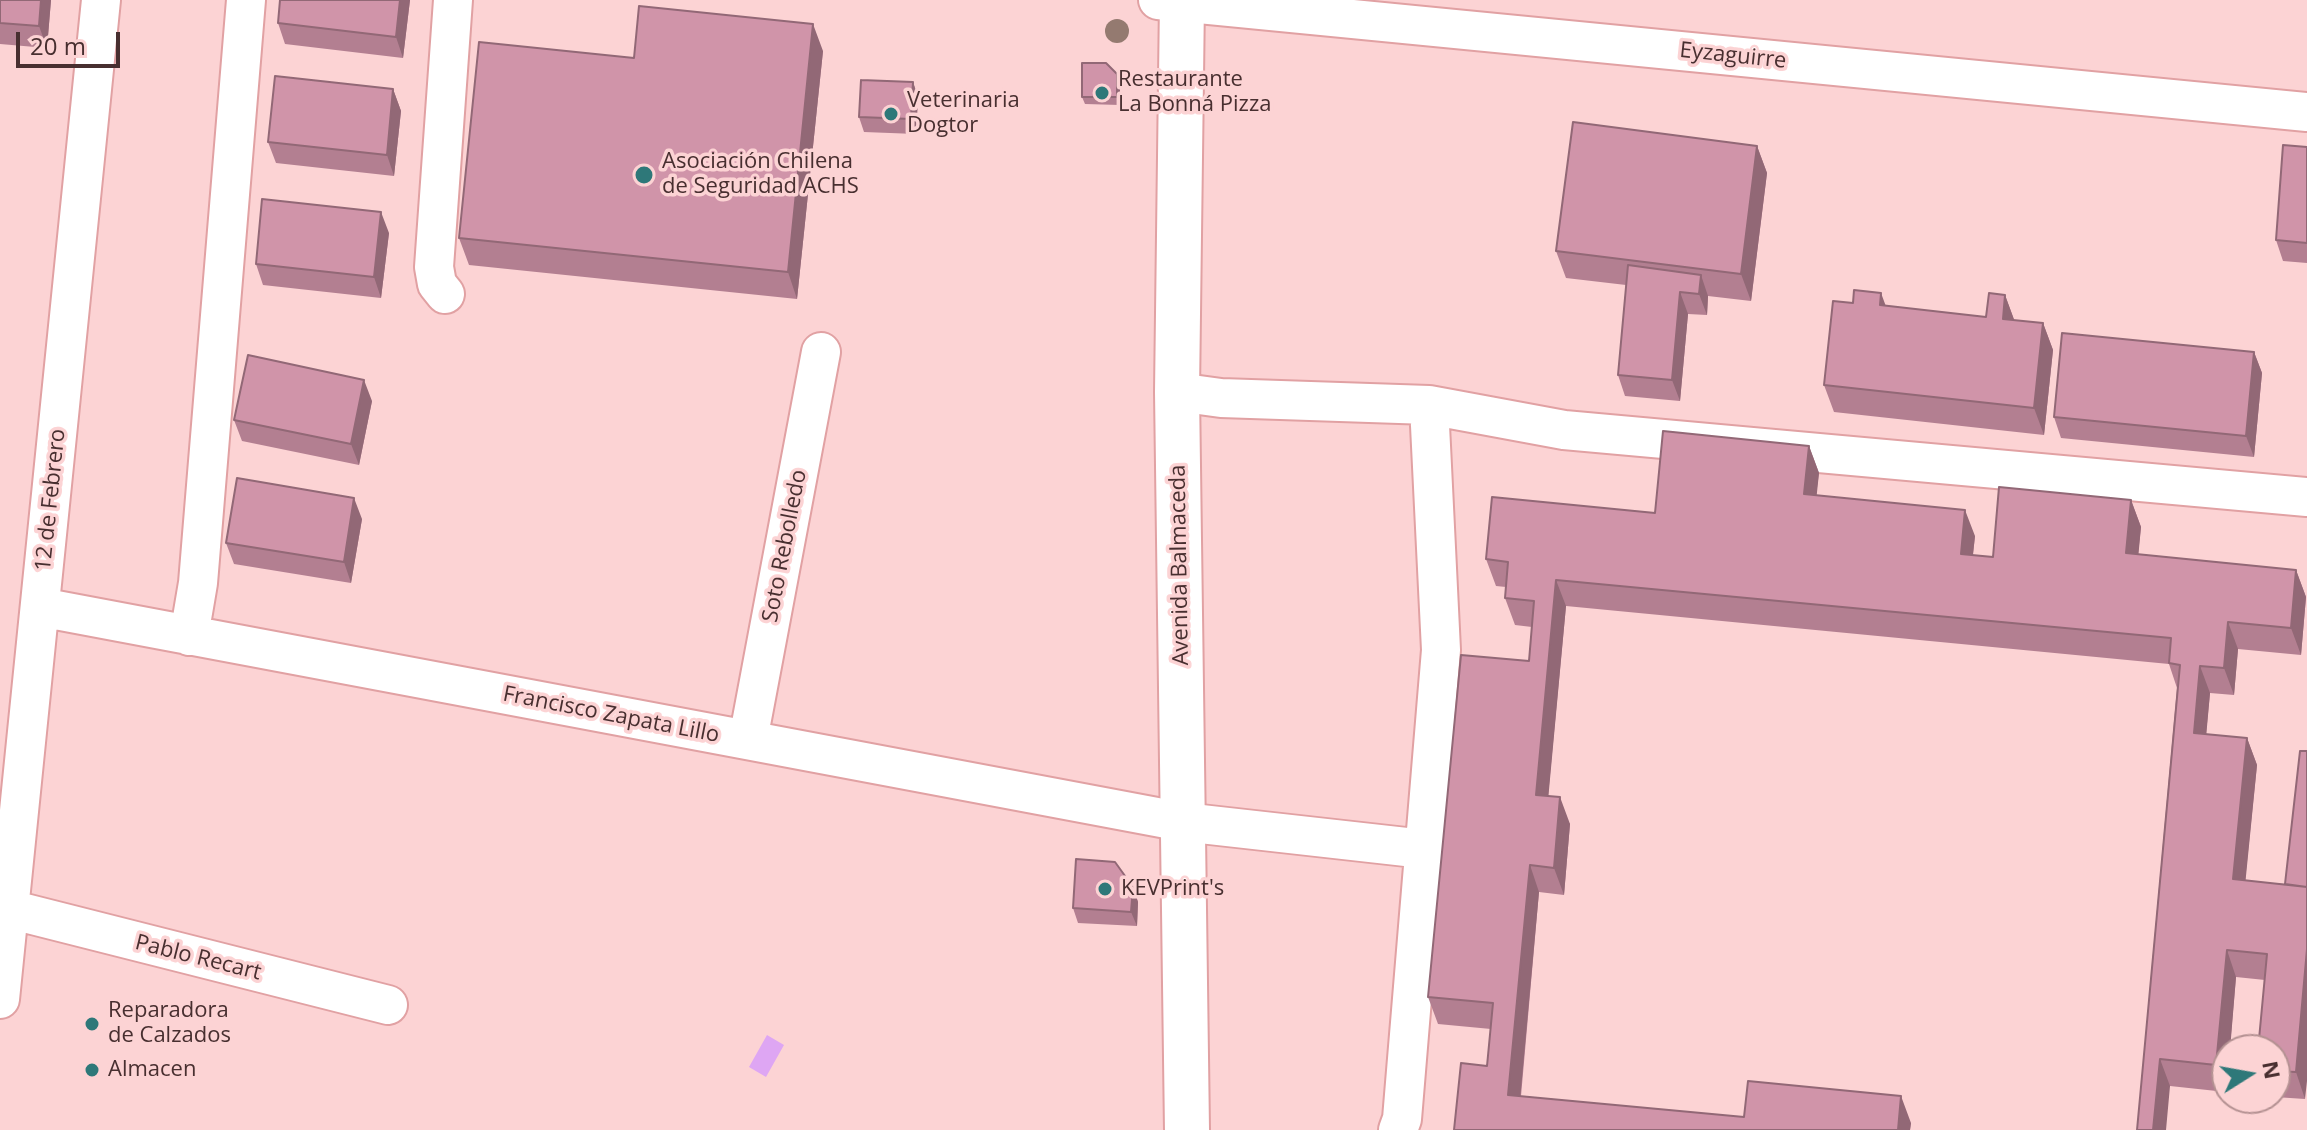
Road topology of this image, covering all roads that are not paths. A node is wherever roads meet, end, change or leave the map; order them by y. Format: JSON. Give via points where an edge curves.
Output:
{"nodes":[{"id":1,"x":101,"y":0,"type":"edge"},
{"id":2,"x":246,"y":0,"type":"edge"},
{"id":3,"x":453,"y":0,"type":"edge"},
{"id":4,"x":1174,"y":1,"type":"edge"},
{"id":5,"x":2307,"y":112,"type":"edge"},
{"id":6,"x":445,"y":294,"type":"dead end"},
{"id":7,"x":821,"y":352,"type":"dead end"},
{"id":8,"x":1177,"y":392,"type":"junction"},
{"id":9,"x":1429,"y":405,"type":"junction"},
{"id":10,"x":2307,"y":497,"type":"edge"},
{"id":11,"x":40,"y":607,"type":"junction"},
{"id":12,"x":189,"y":636,"type":"junction"},
{"id":13,"x":748,"y":740,"type":"junction"},
{"id":14,"x":1183,"y":822,"type":"junction"},
{"id":15,"x":1424,"y":849,"type":"junction"},
{"id":16,"x":9,"y":909,"type":"junction"},
{"id":17,"x":0,"y":999,"type":"edge"},
{"id":18,"x":388,"y":1005,"type":"dead end"},
{"id":19,"x":1187,"y":1130,"type":"edge"},
{"id":20,"x":1398,"y":1130,"type":"edge"}],
"edges":[{"from":1,"to":11,"type":"street","name":"12 de Febrero"},
{"from":2,"to":12,"type":"street","via":[[198,583]]},
{"from":3,"to":6,"type":"street","via":[[434,267]]},
{"from":4,"to":5,"type":"street","name":"Eyzaguirre"},
{"from":4,"to":8,"type":"main road","name":"Avenida Balmaceda"},
{"from":7,"to":13,"type":"street","name":"Soto Rebolledo"},
{"from":8,"to":9,"type":"street"},
{"from":8,"to":14,"type":"main road","name":"Avenida Balmaceda"},
{"from":9,"to":10,"type":"street","via":[[1564,430]]},
{"from":9,"to":15,"type":"street","via":[[1441,650]]},
{"from":11,"to":12,"type":"street","name":"Francisco Zapata Lillo"},
{"from":11,"to":16,"type":"street","name":"12 de Febrero"},
{"from":12,"to":13,"type":"street","name":"Francisco Zapata Lillo"},
{"from":13,"to":14,"type":"street","name":"Francisco Zapata Lillo"},
{"from":14,"to":15,"type":"street","name":"Francisco Zapata Lillo"},
{"from":14,"to":19,"type":"main road","name":"Avenida Balmaceda"},
{"from":15,"to":20,"type":"street"},
{"from":16,"to":17,"type":"street","name":"12 de Febrero"},
{"from":16,"to":18,"type":"street","name":"Pablo Recart"}]}
